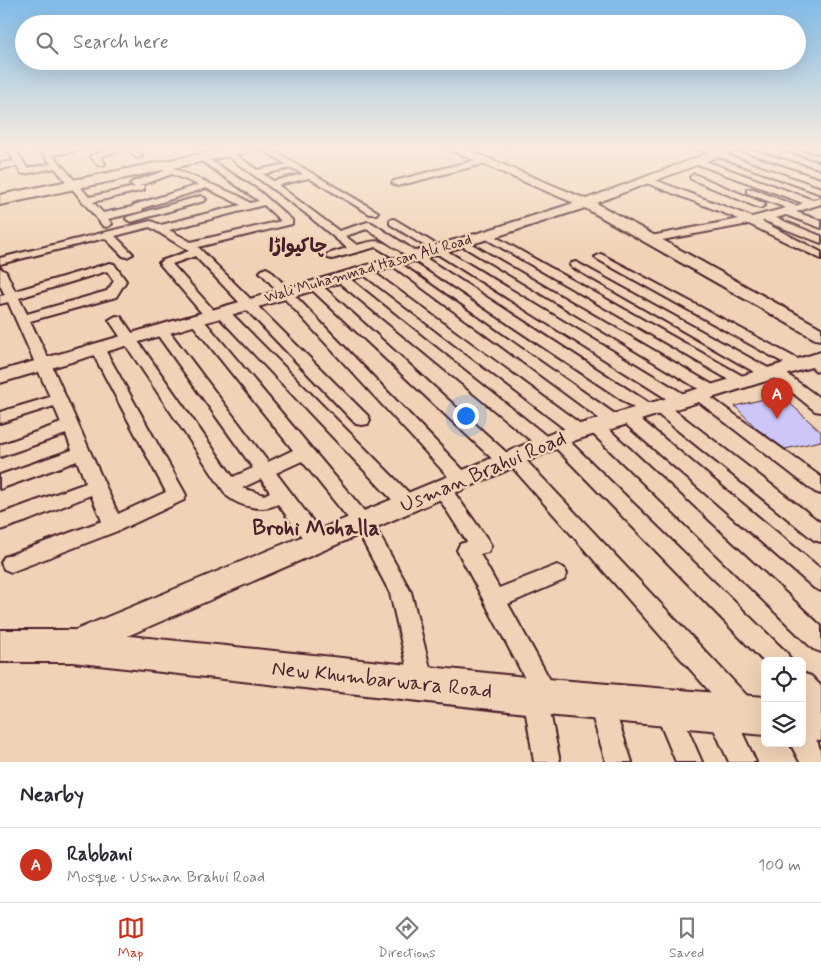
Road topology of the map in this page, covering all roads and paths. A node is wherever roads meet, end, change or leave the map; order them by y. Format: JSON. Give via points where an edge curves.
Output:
{"nodes":[{"id":1,"x":61,"y":184,"type":"edge"},
{"id":2,"x":64,"y":184,"type":"edge"},
{"id":3,"x":71,"y":184,"type":"edge"},
{"id":4,"x":136,"y":184,"type":"edge"},
{"id":5,"x":177,"y":184,"type":"edge"},
{"id":6,"x":202,"y":184,"type":"edge"},
{"id":7,"x":240,"y":184,"type":"edge"},
{"id":8,"x":272,"y":184,"type":"edge"},
{"id":9,"x":325,"y":184,"type":"edge"},
{"id":10,"x":539,"y":184,"type":"edge"},
{"id":11,"x":637,"y":184,"type":"edge"},
{"id":12,"x":655,"y":184,"type":"edge"},
{"id":13,"x":748,"y":184,"type":"edge"},
{"id":14,"x":748,"y":184,"type":"edge"},
{"id":15,"x":772,"y":184,"type":"edge"},
{"id":16,"x":800,"y":184,"type":"edge"},
{"id":17,"x":207,"y":185,"type":"junction"},
{"id":18,"x":821,"y":190,"type":"edge"},
{"id":19,"x":186,"y":192,"type":"junction"},
{"id":20,"x":0,"y":194,"type":"edge"},
{"id":21,"x":137,"y":196,"type":"dead end"},
{"id":22,"x":108,"y":199,"type":"junction"},
{"id":23,"x":201,"y":199,"type":"dead end"},
{"id":24,"x":0,"y":200,"type":"edge"},
{"id":25,"x":266,"y":202,"type":"junction"},
{"id":26,"x":90,"y":203,"type":"junction"},
{"id":27,"x":586,"y":203,"type":"junction"},
{"id":28,"x":817,"y":204,"type":"edge"},
{"id":29,"x":248,"y":206,"type":"junction"},
{"id":30,"x":787,"y":212,"type":"junction"},
{"id":31,"x":215,"y":215,"type":"junction"},
{"id":32,"x":765,"y":217,"type":"junction"},
{"id":33,"x":750,"y":220,"type":"junction"},
{"id":34,"x":394,"y":222,"type":"dead end"},
{"id":35,"x":224,"y":223,"type":"dead end"},
{"id":36,"x":821,"y":225,"type":"edge"},
{"id":37,"x":108,"y":227,"type":"junction"},
{"id":38,"x":327,"y":227,"type":"junction"},
{"id":39,"x":159,"y":229,"type":"junction"},
{"id":40,"x":487,"y":234,"type":"junction"},
{"id":41,"x":337,"y":235,"type":"junction"},
{"id":42,"x":651,"y":239,"type":"junction"},
{"id":43,"x":821,"y":240,"type":"edge"},
{"id":44,"x":463,"y":242,"type":"junction"},
{"id":45,"x":193,"y":249,"type":"junction"},
{"id":46,"x":438,"y":249,"type":"junction"},
{"id":47,"x":356,"y":250,"type":"junction"},
{"id":48,"x":127,"y":254,"type":"dead end"},
{"id":49,"x":332,"y":256,"type":"dead end"},
{"id":50,"x":821,"y":256,"type":"edge"},
{"id":51,"x":601,"y":257,"type":"dead end"},
{"id":52,"x":404,"y":259,"type":"junction"},
{"id":53,"x":0,"y":261,"type":"edge"},
{"id":54,"x":576,"y":265,"type":"dead end"},
{"id":55,"x":364,"y":270,"type":"junction"},
{"id":56,"x":0,"y":272,"type":"edge"},
{"id":57,"x":266,"y":272,"type":"dead end"},
{"id":58,"x":340,"y":277,"type":"junction"},
{"id":59,"x":314,"y":285,"type":"junction"},
{"id":60,"x":5,"y":292,"type":"edge"},
{"id":61,"x":286,"y":293,"type":"junction"},
{"id":62,"x":56,"y":296,"type":"dead end"},
{"id":63,"x":248,"y":304,"type":"junction"},
{"id":64,"x":62,"y":308,"type":"junction"},
{"id":65,"x":626,"y":314,"type":"junction"},
{"id":66,"x":210,"y":316,"type":"junction"},
{"id":67,"x":23,"y":320,"type":"junction"},
{"id":68,"x":116,"y":320,"type":"dead end"},
{"id":69,"x":603,"y":325,"type":"junction"},
{"id":70,"x":162,"y":330,"type":"junction"},
{"id":71,"x":821,"y":335,"type":"edge"},
{"id":72,"x":129,"y":339,"type":"junction"},
{"id":73,"x":97,"y":348,"type":"junction"},
{"id":74,"x":813,"y":363,"type":"edge"},
{"id":75,"x":44,"y":364,"type":"junction"},
{"id":76,"x":772,"y":373,"type":"junction"},
{"id":77,"x":0,"y":377,"type":"edge"},
{"id":78,"x":743,"y":382,"type":"junction"},
{"id":79,"x":59,"y":399,"type":"junction"},
{"id":80,"x":345,"y":403,"type":"junction"},
{"id":81,"x":821,"y":407,"type":"edge"},
{"id":82,"x":319,"y":414,"type":"junction"},
{"id":83,"x":629,"y":417,"type":"junction"},
{"id":84,"x":0,"y":418,"type":"edge"},
{"id":85,"x":362,"y":420,"type":"dead end"},
{"id":86,"x":71,"y":426,"type":"junction"},
{"id":87,"x":0,"y":452,"type":"edge"},
{"id":88,"x":305,"y":452,"type":"junction"},
{"id":89,"x":82,"y":453,"type":"junction"},
{"id":90,"x":510,"y":460,"type":"junction"},
{"id":91,"x":264,"y":470,"type":"junction"},
{"id":92,"x":0,"y":482,"type":"edge"},
{"id":93,"x":452,"y":485,"type":"junction"},
{"id":94,"x":820,"y":485,"type":"edge"},
{"id":95,"x":96,"y":486,"type":"junction"},
{"id":96,"x":230,"y":486,"type":"junction"},
{"id":97,"x":282,"y":494,"type":"junction"},
{"id":98,"x":407,"y":504,"type":"junction"},
{"id":99,"x":0,"y":522,"type":"edge"},
{"id":100,"x":363,"y":522,"type":"junction"},
{"id":101,"x":113,"y":525,"type":"junction"},
{"id":102,"x":821,"y":534,"type":"edge"},
{"id":103,"x":317,"y":542,"type":"junction"},
{"id":104,"x":11,"y":563,"type":"dead end"},
{"id":105,"x":557,"y":574,"type":"dead end"},
{"id":106,"x":821,"y":582,"type":"edge"},
{"id":107,"x":495,"y":600,"type":"junction"},
{"id":108,"x":821,"y":641,"type":"edge"},
{"id":109,"x":0,"y":646,"type":"edge"},
{"id":110,"x":72,"y":646,"type":"junction"},
{"id":111,"x":776,"y":657,"type":"edge"},
{"id":112,"x":422,"y":684,"type":"junction"},
{"id":113,"x":806,"y":688,"type":"edge"},
{"id":114,"x":541,"y":697,"type":"junction"},
{"id":115,"x":600,"y":702,"type":"junction"},
{"id":116,"x":821,"y":703,"type":"edge"},
{"id":117,"x":666,"y":708,"type":"junction"},
{"id":118,"x":744,"y":715,"type":"edge"},
{"id":119,"x":806,"y":720,"type":"edge"},
{"id":120,"x":821,"y":721,"type":"edge"},
{"id":121,"x":806,"y":747,"type":"edge"},
{"id":122,"x":547,"y":762,"type":"edge"},
{"id":123,"x":620,"y":762,"type":"edge"},
{"id":124,"x":688,"y":762,"type":"edge"},
{"id":125,"x":743,"y":762,"type":"edge"},
{"id":126,"x":814,"y":762,"type":"edge"}],
"edges":[{"from":1,"to":20,"type":"main road"},
{"from":2,"to":24,"type":"main road"},
{"from":3,"to":26,"type":"street"},
{"from":4,"to":22,"type":"street","via":[[141,188]]},
{"from":5,"to":19,"type":"street"},
{"from":6,"to":17,"type":"street"},
{"from":7,"to":25,"type":"street"},
{"from":8,"to":38,"type":"street"},
{"from":9,"to":38,"type":"street","via":[[373,212]]},
{"from":10,"to":27,"type":"street"},
{"from":11,"to":27,"type":"street","name":"Wali Muhammad Hasan Ali Road"},
{"from":12,"to":33,"type":"street"},
{"from":13,"to":30,"type":"street"},
{"from":14,"to":30,"type":"street"},
{"from":15,"to":28,"type":"street"},
{"from":16,"to":18,"type":"street"},
{"from":17,"to":19,"type":"street"},
{"from":17,"to":29,"type":"street"},
{"from":19,"to":37,"type":"street","via":[[137,207],[139,209]]},
{"from":21,"to":22,"type":"street"},
{"from":22,"to":26,"type":"street"},
{"from":23,"to":37,"type":"street"},
{"from":25,"to":29,"type":"street"},
{"from":25,"to":45,"type":"street","via":[[288,222],[256,226]]},
{"from":26,"to":37,"type":"street"},
{"from":27,"to":40,"type":"street","name":"Wali Muhammad Hasan Ali Road"},
{"from":27,"to":42,"type":"street"},
{"from":28,"to":30,"type":"street"},
{"from":29,"to":31,"type":"street"},
{"from":30,"to":32,"type":"street"},
{"from":30,"to":36,"type":"street"},
{"from":31,"to":35,"type":"street"},
{"from":31,"to":39,"type":"street"},
{"from":32,"to":33,"type":"street"},
{"from":32,"to":43,"type":"street"},
{"from":33,"to":42,"type":"street"},
{"from":33,"to":50,"type":"street"},
{"from":34,"to":46,"type":"street"},
{"from":37,"to":39,"type":"street","via":[[151,224]]},
{"from":37,"to":48,"type":"street"},
{"from":37,"to":53,"type":"street"},
{"from":38,"to":41,"type":"street"},
{"from":39,"to":45,"type":"street"},
{"from":40,"to":44,"type":"street","name":"Wali Muhammad Hasan Ali Road"},
{"from":40,"to":65,"type":"street"},
{"from":41,"to":47,"type":"street"},
{"from":41,"to":52,"type":"street","via":[[368,225]]},
{"from":42,"to":71,"type":"street"},
{"from":44,"to":46,"type":"street","name":"Wali Muhammad Hasan Ali Road"},
{"from":44,"to":69,"type":"street"},
{"from":45,"to":63,"type":"street"},
{"from":45,"to":66,"type":"street","via":[[165,263]]},
{"from":46,"to":52,"type":"street","name":"Wali Muhammad Hasan Ali Road"},
{"from":46,"to":83,"type":"street"},
{"from":47,"to":49,"type":"street"},
{"from":47,"to":52,"type":"street","via":[[378,244]]},
{"from":51,"to":74,"type":"street"},
{"from":52,"to":55,"type":"street","name":"Wali Muhammad Hasan Ali Road"},
{"from":52,"to":83,"type":"street"},
{"from":52,"to":83,"type":"street"},
{"from":54,"to":76,"type":"street"},
{"from":55,"to":58,"type":"street","name":"Wali Muhammad Hasan Ali Road"},
{"from":55,"to":83,"type":"street"},
{"from":56,"to":60,"type":"street"},
{"from":57,"to":61,"type":"street"},
{"from":58,"to":59,"type":"street","name":"Wali Muhammad Hasan Ali Road"},
{"from":58,"to":83,"type":"street"},
{"from":59,"to":61,"type":"street","name":"Wali Muhammad Hasan Ali Road"},
{"from":59,"to":90,"type":"street"},
{"from":60,"to":64,"type":"street","via":[[110,266],[120,281],[112,294]]},
{"from":60,"to":67,"type":"street"},
{"from":61,"to":63,"type":"street","name":"Wali Muhammad Hasan Ali Road"},
{"from":61,"to":93,"type":"street"},
{"from":62,"to":64,"type":"street"},
{"from":63,"to":66,"type":"street","name":"Wali Muhammad Hasan Ali Road"},
{"from":63,"to":80,"type":"street"},
{"from":64,"to":67,"type":"street"},
{"from":65,"to":69,"type":"street"},
{"from":65,"to":78,"type":"street"},
{"from":66,"to":70,"type":"street","name":"Wali Muhammad Hasan Ali Road"},
{"from":66,"to":82,"type":"street"},
{"from":66,"to":88,"type":"street"},
{"from":67,"to":75,"type":"street"},
{"from":68,"to":72,"type":"street"},
{"from":69,"to":83,"type":"street"},
{"from":70,"to":72,"type":"street","name":"Wali Muhammad Hasan Ali Road"},
{"from":70,"to":91,"type":"street"},
{"from":72,"to":73,"type":"street","name":"Wali Muhammad Hasan Ali Road"},
{"from":72,"to":96,"type":"street"},
{"from":73,"to":75,"type":"street","name":"Wali Muhammad Hasan Ali Road"},
{"from":73,"to":101,"type":"street","via":[[177,495]]},
{"from":74,"to":76,"type":"street","name":"Usman Brahui Road"},
{"from":75,"to":77,"type":"street","name":"Wali Muhammad Hasan Ali Road"},
{"from":75,"to":79,"type":"street"},
{"from":76,"to":78,"type":"street","name":"Usman Brahui Road"},
{"from":76,"to":81,"type":"street"},
{"from":78,"to":83,"type":"street","name":"Usman Brahui Road"},
{"from":79,"to":84,"type":"street"},
{"from":79,"to":86,"type":"street"},
{"from":80,"to":82,"type":"street"},
{"from":80,"to":85,"type":"street"},
{"from":82,"to":98,"type":"street"},
{"from":83,"to":90,"type":"street","name":"Usman Brahui Road"},
{"from":83,"to":94,"type":"street"},
{"from":83,"to":102,"type":"street"},
{"from":83,"to":106,"type":"street"},
{"from":83,"to":108,"type":"street"},
{"from":83,"to":111,"type":"street"},
{"from":86,"to":87,"type":"street"},
{"from":86,"to":89,"type":"street"},
{"from":88,"to":91,"type":"street"},
{"from":88,"to":100,"type":"street"},
{"from":89,"to":92,"type":"street"},
{"from":89,"to":95,"type":"street"},
{"from":90,"to":93,"type":"street","name":"Usman Brahui Road"},
{"from":90,"to":118,"type":"street"},
{"from":91,"to":96,"type":"street"},
{"from":91,"to":97,"type":"street"},
{"from":93,"to":98,"type":"street","name":"Usman Brahui Road"},
{"from":93,"to":107,"type":"street","via":[[480,546],[467,550]]},
{"from":95,"to":99,"type":"street"},
{"from":95,"to":101,"type":"street"},
{"from":96,"to":97,"type":"street","via":[[240,496],[265,502]]},
{"from":97,"to":103,"type":"street"},
{"from":98,"to":100,"type":"street","name":"Usman Brahui Road"},
{"from":100,"to":103,"type":"street","name":"Usman Brahui Road"},
{"from":100,"to":112,"type":"street","via":[[400,592]]},
{"from":101,"to":104,"type":"street"},
{"from":103,"to":110,"type":"street","name":"Usman Brahui Road"},
{"from":105,"to":107,"type":"street"},
{"from":107,"to":114,"type":"street"},
{"from":109,"to":110,"type":"main road","name":"New Khumbarwara Road"},
{"from":110,"to":112,"type":"main road","name":"New Khumbarwara Road"},
{"from":112,"to":114,"type":"main road","name":"New Khumbarwara Road"},
{"from":113,"to":116,"type":"street"},
{"from":114,"to":115,"type":"main road","name":"New Khumbarwara Road"},
{"from":114,"to":122,"type":"street"},
{"from":115,"to":117,"type":"main road","name":"New Khumbarwara Road"},
{"from":115,"to":123,"type":"street"},
{"from":117,"to":118,"type":"main road","name":"New Khumbarwara Road"},
{"from":117,"to":124,"type":"street"},
{"from":118,"to":125,"type":"street"},
{"from":119,"to":120,"type":"main road"},
{"from":121,"to":126,"type":"street"}]}
